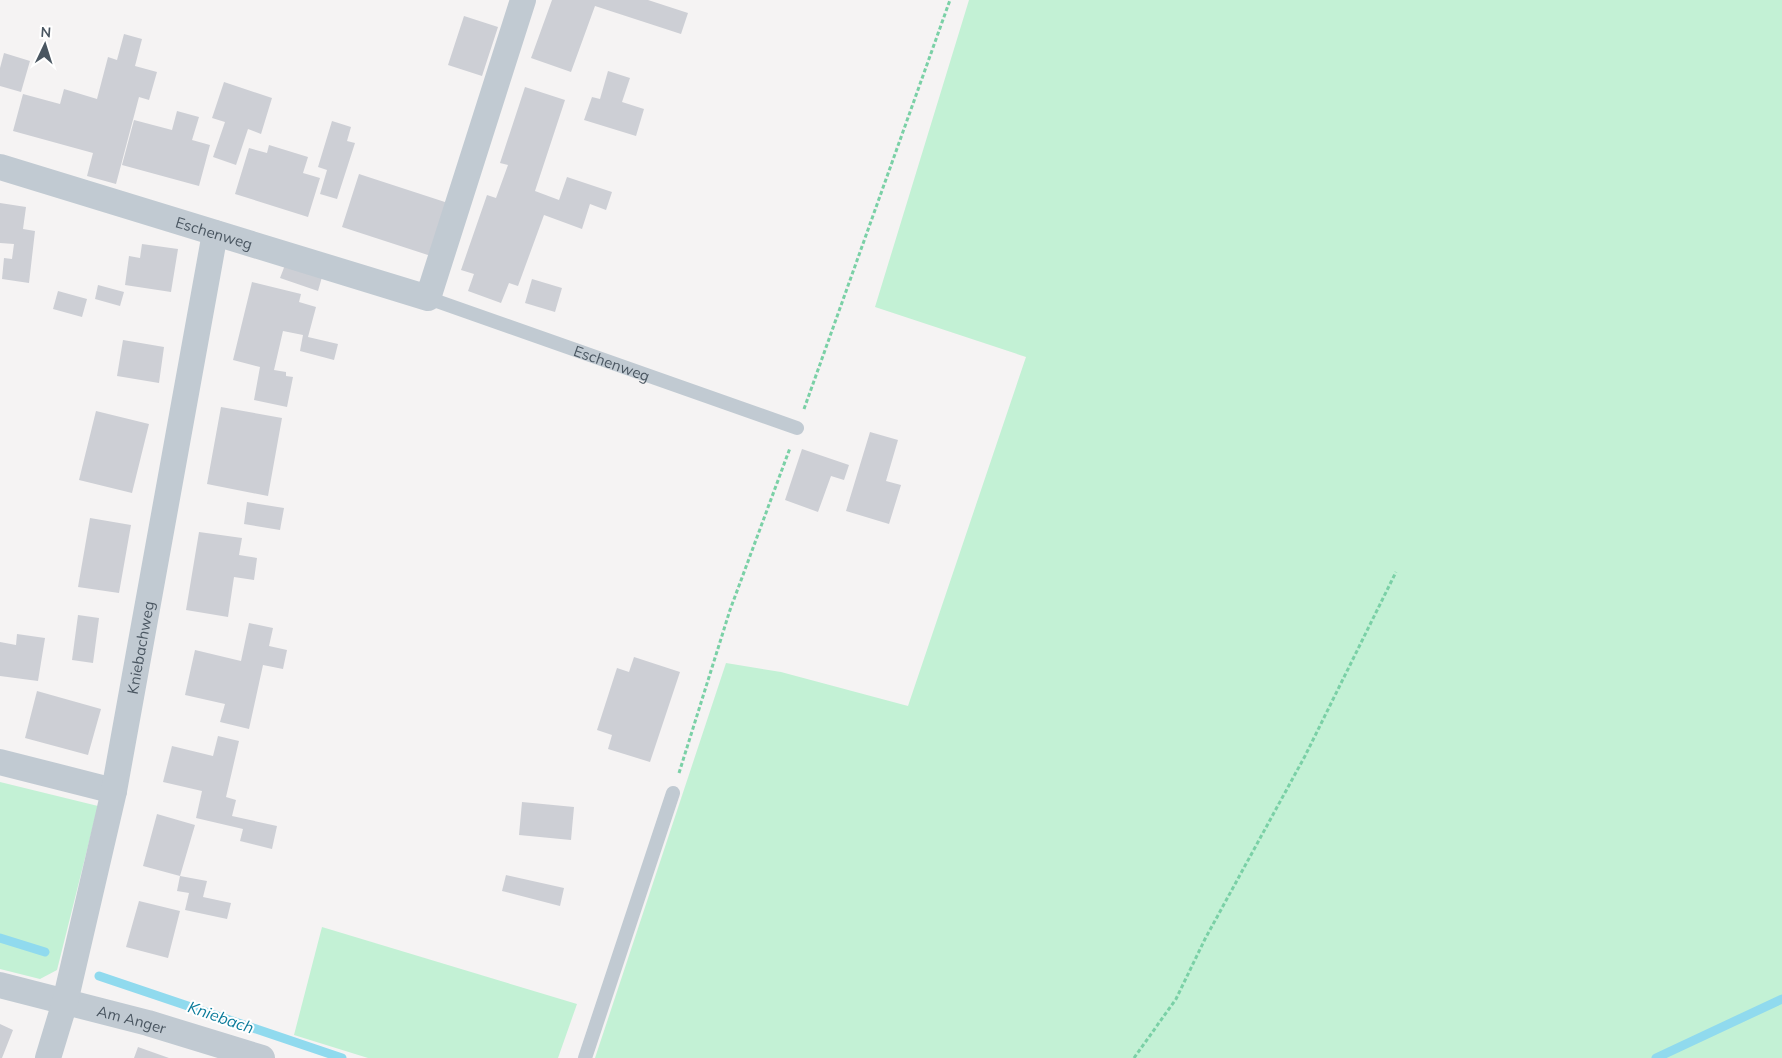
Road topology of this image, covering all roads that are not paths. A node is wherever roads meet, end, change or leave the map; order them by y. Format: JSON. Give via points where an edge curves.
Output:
{"nodes":[{"id":1,"x":523,"y":0,"type":"edge"},
{"id":2,"x":0,"y":167,"type":"edge"},
{"id":3,"x":215,"y":232,"type":"junction"},
{"id":4,"x":428,"y":298,"type":"junction"},
{"id":5,"x":797,"y":428,"type":"road end"},
{"id":6,"x":0,"y":762,"type":"edge"},
{"id":7,"x":114,"y":792,"type":"junction"},
{"id":8,"x":673,"y":793,"type":"road end"},
{"id":9,"x":0,"y":985,"type":"edge"},
{"id":10,"x":65,"y":1002,"type":"junction"},
{"id":11,"x":48,"y":1058,"type":"edge"},
{"id":12,"x":262,"y":1058,"type":"edge"},
{"id":13,"x":585,"y":1058,"type":"edge"}],
"edges":[{"from":1,"to":4,"type":"street"},
{"from":2,"to":3,"type":"street","name":"Eschenweg"},
{"from":3,"to":4,"type":"street","name":"Eschenweg"},
{"from":3,"to":7,"type":"street","name":"Kniebachweg"},
{"from":4,"to":5,"type":"lane","name":"Eschenweg"},
{"from":6,"to":7,"type":"street"},
{"from":7,"to":10,"type":"street","name":"Kniebachweg"},
{"from":8,"to":13,"type":"lane"},
{"from":9,"to":10,"type":"street","name":"Am Anger"},
{"from":10,"to":11,"type":"street","name":"Kniebachweg"},
{"from":10,"to":12,"type":"street","name":"Am Anger"}]}
